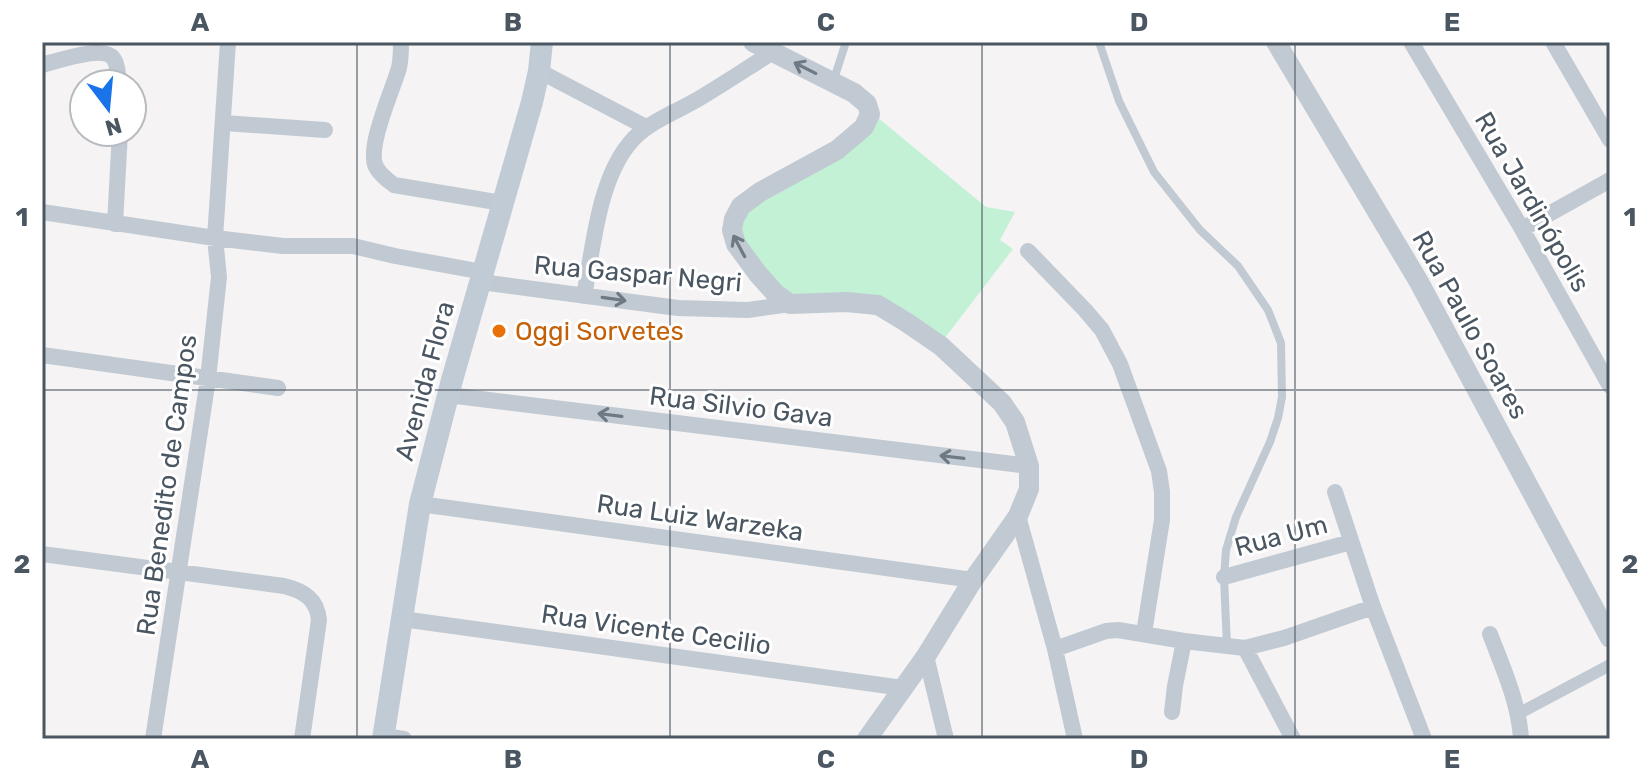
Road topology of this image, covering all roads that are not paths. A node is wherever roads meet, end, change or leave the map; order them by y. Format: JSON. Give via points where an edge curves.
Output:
{"nodes":[{"id":1,"x":228,"y":42,"type":"edge"},
{"id":2,"x":401,"y":42,"type":"edge"},
{"id":3,"x":542,"y":42,"type":"edge"},
{"id":4,"x":753,"y":42,"type":"edge"},
{"id":5,"x":846,"y":42,"type":"edge"},
{"id":6,"x":1099,"y":42,"type":"edge"},
{"id":7,"x":1276,"y":42,"type":"edge"},
{"id":8,"x":1411,"y":42,"type":"edge"},
{"id":9,"x":1553,"y":42,"type":"edge"},
{"id":10,"x":773,"y":52,"type":"junction"},
{"id":11,"x":42,"y":65,"type":"edge"},
{"id":12,"x":116,"y":68,"type":"edge"},
{"id":13,"x":539,"y":71,"type":"junction"},
{"id":14,"x":833,"y":82,"type":"junction"},
{"id":15,"x":224,"y":123,"type":"junction"},
{"id":16,"x":1607,"y":126,"type":"edge"},
{"id":17,"x":646,"y":127,"type":"junction"},
{"id":18,"x":325,"y":130,"type":"dead end"},
{"id":19,"x":119,"y":148,"type":"edge"},
{"id":20,"x":1610,"y":180,"type":"edge"},
{"id":21,"x":502,"y":203,"type":"junction"},
{"id":22,"x":42,"y":212,"type":"edge"},
{"id":23,"x":115,"y":224,"type":"junction"},
{"id":24,"x":1522,"y":229,"type":"junction"},
{"id":25,"x":215,"y":238,"type":"junction"},
{"id":26,"x":1028,"y":251,"type":"dead end"},
{"id":27,"x":482,"y":277,"type":"junction"},
{"id":28,"x":584,"y":296,"type":"junction"},
{"id":29,"x":790,"y":304,"type":"junction"},
{"id":30,"x":42,"y":355,"type":"edge"},
{"id":31,"x":208,"y":379,"type":"junction"},
{"id":32,"x":1610,"y":386,"type":"edge"},
{"id":33,"x":278,"y":388,"type":"dead end"},
{"id":34,"x":448,"y":395,"type":"junction"},
{"id":35,"x":1029,"y":466,"type":"junction"},
{"id":36,"x":1335,"y":492,"type":"dead end"},
{"id":37,"x":420,"y":504,"type":"junction"},
{"id":38,"x":1018,"y":516,"type":"junction"},
{"id":39,"x":1351,"y":542,"type":"junction"},
{"id":40,"x":42,"y":554,"type":"edge"},
{"id":41,"x":180,"y":573,"type":"junction"},
{"id":42,"x":1224,"y":577,"type":"junction"},
{"id":43,"x":973,"y":580,"type":"junction"},
{"id":44,"x":1373,"y":607,"type":"junction"},
{"id":45,"x":402,"y":619,"type":"junction"},
{"id":46,"x":1144,"y":633,"type":"junction"},
{"id":47,"x":1490,"y":634,"type":"dead end"},
{"id":48,"x":1610,"y":638,"type":"edge"},
{"id":49,"x":1184,"y":641,"type":"junction"},
{"id":50,"x":1228,"y":647,"type":"junction"},
{"id":51,"x":1245,"y":648,"type":"junction"},
{"id":52,"x":1055,"y":649,"type":"junction"},
{"id":53,"x":926,"y":656,"type":"junction"},
{"id":54,"x":1610,"y":665,"type":"edge"},
{"id":55,"x":903,"y":688,"type":"junction"},
{"id":56,"x":1172,"y":712,"type":"dead end"},
{"id":57,"x":1518,"y":714,"type":"junction"},
{"id":58,"x":390,"y":738,"type":"edge"},
{"id":59,"x":153,"y":739,"type":"edge"},
{"id":60,"x":302,"y":739,"type":"edge"},
{"id":61,"x":867,"y":739,"type":"edge"},
{"id":62,"x":946,"y":739,"type":"edge"},
{"id":63,"x":1075,"y":739,"type":"edge"},
{"id":64,"x":1293,"y":739,"type":"edge"},
{"id":65,"x":1424,"y":739,"type":"edge"},
{"id":66,"x":1521,"y":739,"type":"edge"}],
"edges":[{"from":1,"to":15,"type":"street","name":"Rua Benedito de Campos"},
{"from":2,"to":21,"type":"street","via":[[400,63],[377,133],[375,166],[394,185]]},
{"from":3,"to":13,"type":"main road","name":"Avenida Flora"},
{"from":4,"to":10,"type":"street"},
{"from":5,"to":14,"type":"lane"},
{"from":6,"to":42,"type":"lane","via":[[1119,101],[1154,172],[1200,230],[1238,266],[1268,310],[1281,343],[1278,418],[1230,535]]},
{"from":7,"to":48,"type":"street","name":"Rua Paulo Soares","via":[[1419,282]]},
{"from":8,"to":24,"type":"street","name":"Rua Jardinópolis"},
{"from":9,"to":16,"type":"street"},
{"from":14,"to":10,"type":"street","one_way":true},
{"from":10,"to":17,"type":"street"},
{"from":11,"to":12,"type":"street","via":[[105,53]]},
{"from":13,"to":17,"type":"street"},
{"from":13,"to":21,"type":"main road","name":"Avenida Flora"},
{"from":29,"to":14,"type":"street","one_way":true,"via":[[736,244],[734,219],[760,192],[837,150],[864,127],[870,114],[867,104]]},
{"from":15,"to":18,"type":"street"},
{"from":15,"to":25,"type":"street","name":"Rua Benedito de Campos"},
{"from":17,"to":28,"type":"street","via":[[630,142],[609,182]]},
{"from":19,"to":23,"type":"street"},
{"from":20,"to":24,"type":"street"},
{"from":21,"to":27,"type":"main road","name":"Avenida Flora"},
{"from":22,"to":23,"type":"street","name":"Rua Gaspar Negri"},
{"from":23,"to":25,"type":"street","name":"Rua Gaspar Negri"},
{"from":24,"to":32,"type":"street","name":"Rua Jardinópolis"},
{"from":25,"to":27,"type":"street","name":"Rua Gaspar Negri","via":[[283,246],[353,246]]},
{"from":25,"to":31,"type":"street","name":"Rua Benedito de Campos","via":[[219,277]]},
{"from":26,"to":46,"type":"street","via":[[1102,330],[1159,471],[1162,520]]},
{"from":27,"to":28,"type":"street","name":"Rua Gaspar Negri"},
{"from":27,"to":34,"type":"main road","name":"Avenida Flora"},
{"from":28,"to":29,"type":"street","name":"Rua Gaspar Negri","one_way":true,"via":[[678,308],[748,310]]},
{"from":29,"to":35,"type":"street","via":[[878,305],[906,322],[941,346],[1002,403],[1015,422]]},
{"from":30,"to":31,"type":"street"},
{"from":31,"to":33,"type":"street"},
{"from":31,"to":41,"type":"street","name":"Rua Benedito de Campos"},
{"from":35,"to":34,"type":"street","name":"Rua Silvio Gava","one_way":true},
{"from":34,"to":37,"type":"main road","name":"Avenida Flora"},
{"from":35,"to":38,"type":"street","via":[[1029,489]]},
{"from":36,"to":39,"type":"street"},
{"from":37,"to":43,"type":"street","name":"Rua Luiz Warzeka"},
{"from":37,"to":45,"type":"main road","name":"Avenida Flora"},
{"from":38,"to":43,"type":"street"},
{"from":38,"to":52,"type":"street"},
{"from":39,"to":42,"type":"street","name":"Rua Um"},
{"from":39,"to":44,"type":"street"},
{"from":40,"to":41,"type":"street"},
{"from":41,"to":59,"type":"street","name":"Rua Benedito de Campos"},
{"from":41,"to":60,"type":"street","via":[[284,586],[315,604],[319,620]]},
{"from":42,"to":50,"type":"lane"},
{"from":43,"to":53,"type":"street"},
{"from":44,"to":51,"type":"street"},
{"from":44,"to":65,"type":"street"},
{"from":45,"to":55,"type":"street","name":"Rua Vicente Cecilio"},
{"from":45,"to":58,"type":"main road","name":"Avenida Flora"},
{"from":46,"to":49,"type":"street"},
{"from":46,"to":52,"type":"street","via":[[1113,630]]},
{"from":47,"to":57,"type":"street"},
{"from":49,"to":50,"type":"street"},
{"from":49,"to":56,"type":"street"},
{"from":50,"to":51,"type":"street"},
{"from":51,"to":64,"type":"street"},
{"from":52,"to":63,"type":"street"},
{"from":53,"to":55,"type":"street"},
{"from":53,"to":62,"type":"street"},
{"from":54,"to":57,"type":"street"},
{"from":55,"to":61,"type":"street"},
{"from":57,"to":66,"type":"street"}]}
